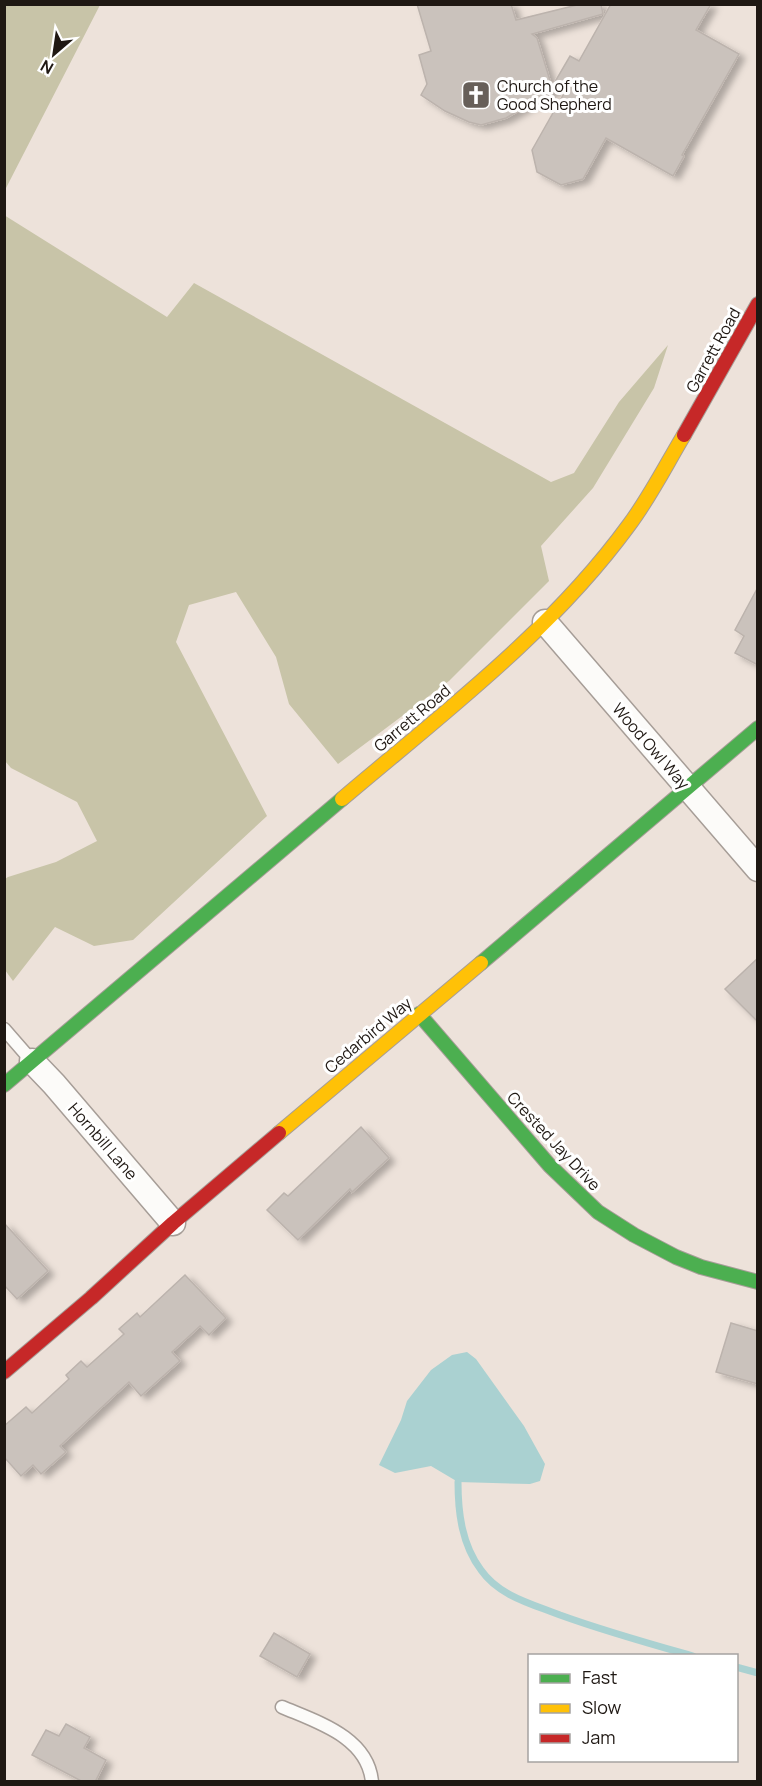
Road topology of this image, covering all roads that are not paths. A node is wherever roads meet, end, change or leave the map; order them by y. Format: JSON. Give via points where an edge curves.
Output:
{"nodes":[{"id":1,"x":758,"y":304,"type":"edge"},
{"id":2,"x":749,"y":337,"type":"edge"},
{"id":3,"x":545,"y":622,"type":"junction"},
{"id":4,"x":758,"y":728,"type":"edge"},
{"id":5,"x":687,"y":787,"type":"junction"},
{"id":6,"x":758,"y":869,"type":"edge"},
{"id":7,"x":418,"y":1014,"type":"junction"},
{"id":8,"x":4,"y":1029,"type":"edge"},
{"id":9,"x":32,"y":1061,"type":"junction"},
{"id":10,"x":4,"y":1085,"type":"edge"},
{"id":11,"x":173,"y":1223,"type":"junction"},
{"id":12,"x":758,"y":1282,"type":"edge"},
{"id":13,"x":4,"y":1372,"type":"edge"},
{"id":14,"x":282,"y":1707,"type":"dead end"},
{"id":15,"x":372,"y":1782,"type":"edge"}],
"edges":[{"from":1,"to":2,"type":"street","name":"Garrett Road"},
{"from":2,"to":3,"type":"street","name":"Garrett Road","via":[[630,524]]},
{"from":3,"to":5,"type":"street","name":"Wood Owl Way"},
{"from":3,"to":9,"type":"street","name":"Garrett Road","via":[[497,668]]},
{"from":4,"to":5,"type":"street","name":"Cedarbird Way"},
{"from":5,"to":6,"type":"street","name":"Wood Owl Way"},
{"from":5,"to":7,"type":"street","name":"Cedarbird Way"},
{"from":7,"to":11,"type":"street","name":"Cedarbird Way"},
{"from":7,"to":12,"type":"street","name":"Crested Jay Drive","via":[[550,1166],[598,1212],[676,1257]]},
{"from":8,"to":9,"type":"lane"},
{"from":9,"to":10,"type":"street","name":"Garrett Road"},
{"from":9,"to":11,"type":"street","name":"Hornbill Lane"},
{"from":11,"to":13,"type":"street","name":"Cedarbird Way"},
{"from":14,"to":15,"type":"lane","via":[[344,1737],[359,1749],[368,1762]]}]}
